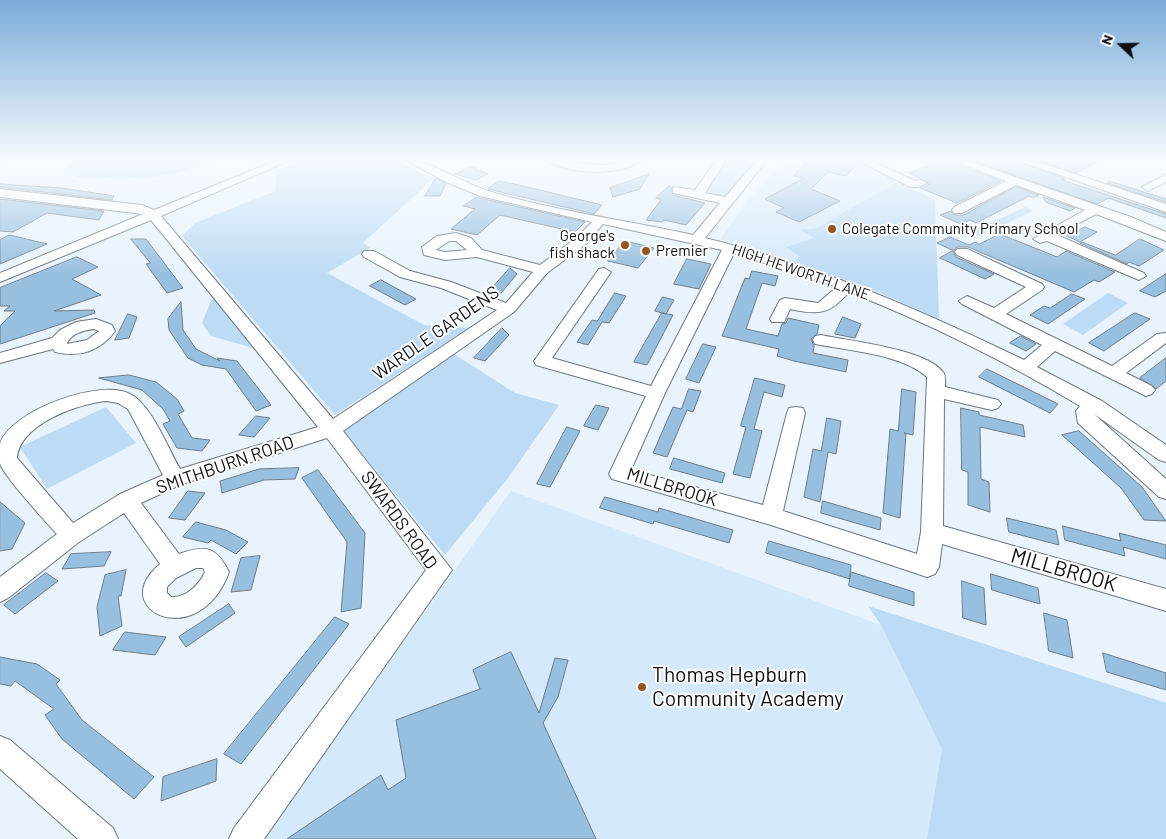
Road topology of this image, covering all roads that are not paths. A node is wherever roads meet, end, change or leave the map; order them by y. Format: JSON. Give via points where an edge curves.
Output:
{"nodes":[{"id":1,"x":46,"y":198,"type":"edge"},
{"id":2,"x":190,"y":198,"type":"edge"},
{"id":3,"x":510,"y":198,"type":"edge"},
{"id":4,"x":715,"y":198,"type":"edge"},
{"id":5,"x":729,"y":198,"type":"edge"},
{"id":6,"x":981,"y":198,"type":"edge"},
{"id":7,"x":1063,"y":198,"type":"edge"},
{"id":8,"x":1136,"y":198,"type":"edge"},
{"id":9,"x":727,"y":201,"type":"junction"},
{"id":10,"x":1153,"y":204,"type":"junction"},
{"id":11,"x":1166,"y":208,"type":"edge"},
{"id":12,"x":1094,"y":209,"type":"junction"},
{"id":13,"x":958,"y":210,"type":"dead end"},
{"id":14,"x":152,"y":214,"type":"junction"},
{"id":15,"x":600,"y":220,"type":"junction"},
{"id":16,"x":1126,"y":220,"type":"junction"},
{"id":17,"x":1166,"y":237,"type":"edge"},
{"id":18,"x":1044,"y":238,"type":"joint"},
{"id":19,"x":696,"y":240,"type":"junction"},
{"id":20,"x":730,"y":248,"type":"junction"},
{"id":21,"x":962,"y":252,"type":"dead end"},
{"id":22,"x":477,"y":253,"type":"dead end"},
{"id":23,"x":369,"y":254,"type":"dead end"},
{"id":24,"x":542,"y":270,"type":"junction"},
{"id":25,"x":604,"y":272,"type":"dead end"},
{"id":26,"x":1139,"y":276,"type":"dead end"},
{"id":27,"x":0,"y":278,"type":"edge"},
{"id":28,"x":846,"y":286,"type":"junction"},
{"id":29,"x":967,"y":301,"type":"dead end"},
{"id":30,"x":509,"y":309,"type":"junction"},
{"id":31,"x":994,"y":315,"type":"junction"},
{"id":32,"x":778,"y":319,"type":"dead end"},
{"id":33,"x":1163,"y":338,"type":"dead end"},
{"id":34,"x":820,"y":340,"type":"dead end"},
{"id":35,"x":58,"y":342,"type":"dead end"},
{"id":36,"x":1052,"y":345,"type":"junction"},
{"id":37,"x":0,"y":358,"type":"edge"},
{"id":38,"x":1026,"y":368,"type":"junction"},
{"id":39,"x":1113,"y":374,"type":"junction"},
{"id":40,"x":1146,"y":390,"type":"dead end"},
{"id":41,"x":936,"y":391,"type":"junction"},
{"id":42,"x":656,"y":393,"type":"junction"},
{"id":43,"x":992,"y":404,"type":"dead end"},
{"id":44,"x":1096,"y":405,"type":"junction"},
{"id":45,"x":796,"y":413,"type":"dead end"},
{"id":46,"x":331,"y":430,"type":"junction"},
{"id":47,"x":1140,"y":435,"type":"junction"},
{"id":48,"x":1166,"y":442,"type":"edge"},
{"id":49,"x":1166,"y":455,"type":"edge"},
{"id":50,"x":175,"y":478,"type":"junction"},
{"id":51,"x":1166,"y":491,"type":"edge"},
{"id":52,"x":128,"y":500,"type":"junction"},
{"id":53,"x":771,"y":516,"type":"junction"},
{"id":54,"x":932,"y":532,"type":"junction"},
{"id":55,"x":71,"y":536,"type":"junction"},
{"id":56,"x":174,"y":565,"type":"dead end"},
{"id":57,"x":0,"y":591,"type":"edge"},
{"id":58,"x":1166,"y":600,"type":"edge"},
{"id":59,"x":0,"y":750,"type":"edge"},
{"id":60,"x":102,"y":839,"type":"edge"},
{"id":61,"x":245,"y":839,"type":"edge"}],
"edges":[{"from":1,"to":14,"type":"street","via":[[142,209]]},
{"from":2,"to":14,"type":"street"},
{"from":3,"to":15,"type":"street","name":"HIGH HEWORTH LANE"},
{"from":4,"to":9,"type":"street"},
{"from":5,"to":9,"type":"street"},
{"from":6,"to":13,"type":"street"},
{"from":7,"to":12,"type":"street"},
{"from":8,"to":10,"type":"street"},
{"from":9,"to":19,"type":"street"},
{"from":10,"to":11,"type":"street"},
{"from":10,"to":16,"type":"street"},
{"from":12,"to":16,"type":"street"},
{"from":12,"to":18,"type":"street"},
{"from":14,"to":27,"type":"street"},
{"from":14,"to":46,"type":"street","name":"SWARDS ROAD"},
{"from":15,"to":19,"type":"street","name":"HIGH HEWORTH LANE"},
{"from":15,"to":24,"type":"street","name":"WARDLE GARDENS","via":[[581,241]]},
{"from":16,"to":17,"type":"street"},
{"from":18,"to":26,"type":"street"},
{"from":19,"to":20,"type":"street","name":"HIGH HEWORTH LANE"},
{"from":20,"to":28,"type":"street","name":"HIGH HEWORTH LANE"},
{"from":20,"to":42,"type":"street","name":"MILLBROOK"},
{"from":21,"to":31,"type":"street","via":[[1037,287]]},
{"from":22,"to":24,"type":"street"},
{"from":23,"to":30,"type":"street","via":[[405,274],[446,285]]},
{"from":24,"to":30,"type":"street","name":"WARDLE GARDENS"},
{"from":25,"to":42,"type":"street","via":[[542,361]]},
{"from":28,"to":32,"type":"street","via":[[824,308],[785,303]]},
{"from":28,"to":38,"type":"street","name":"HIGH HEWORTH LANE","via":[[908,311]]},
{"from":29,"to":31,"type":"street"},
{"from":30,"to":46,"type":"street","name":"WARDLE GARDENS"},
{"from":31,"to":36,"type":"street"},
{"from":33,"to":39,"type":"street"},
{"from":34,"to":41,"type":"street","name":"MILLBROOK","via":[[915,360],[931,368],[936,375]]},
{"from":35,"to":37,"type":"street"},
{"from":36,"to":38,"type":"street"},
{"from":36,"to":39,"type":"street"},
{"from":38,"to":44,"type":"street","name":"HIGH HEWORTH LANE"},
{"from":39,"to":40,"type":"street"},
{"from":41,"to":43,"type":"street"},
{"from":41,"to":54,"type":"street","name":"MILLBROOK"},
{"from":42,"to":53,"type":"street","name":"MILLBROOK","via":[[618,474]]},
{"from":44,"to":47,"type":"street","name":"HIGH HEWORTH LANE"},
{"from":44,"to":51,"type":"street","via":[[1085,411],[1085,418]]},
{"from":45,"to":53,"type":"street"},
{"from":46,"to":50,"type":"street","name":"SMITHBURN ROAD"},
{"from":46,"to":61,"type":"street","name":"SWARDS ROAD","via":[[440,570]]},
{"from":47,"to":48,"type":"street"},
{"from":47,"to":49,"type":"street","name":"HIGH HEWORTH LANE"},
{"from":50,"to":52,"type":"street","name":"SMITHBURN ROAD"},
{"from":50,"to":55,"type":"street","via":[[129,398],[93,395],[54,410],[18,434],[8,446],[7,460]]},
{"from":52,"to":55,"type":"street","name":"SMITHBURN ROAD"},
{"from":52,"to":56,"type":"street"},
{"from":53,"to":54,"type":"street","name":"MILLBROOK","via":[[928,567]]},
{"from":54,"to":58,"type":"street","name":"MILLBROOK"},
{"from":55,"to":57,"type":"street","name":"SMITHBURN ROAD"},
{"from":59,"to":60,"type":"street"}]}
